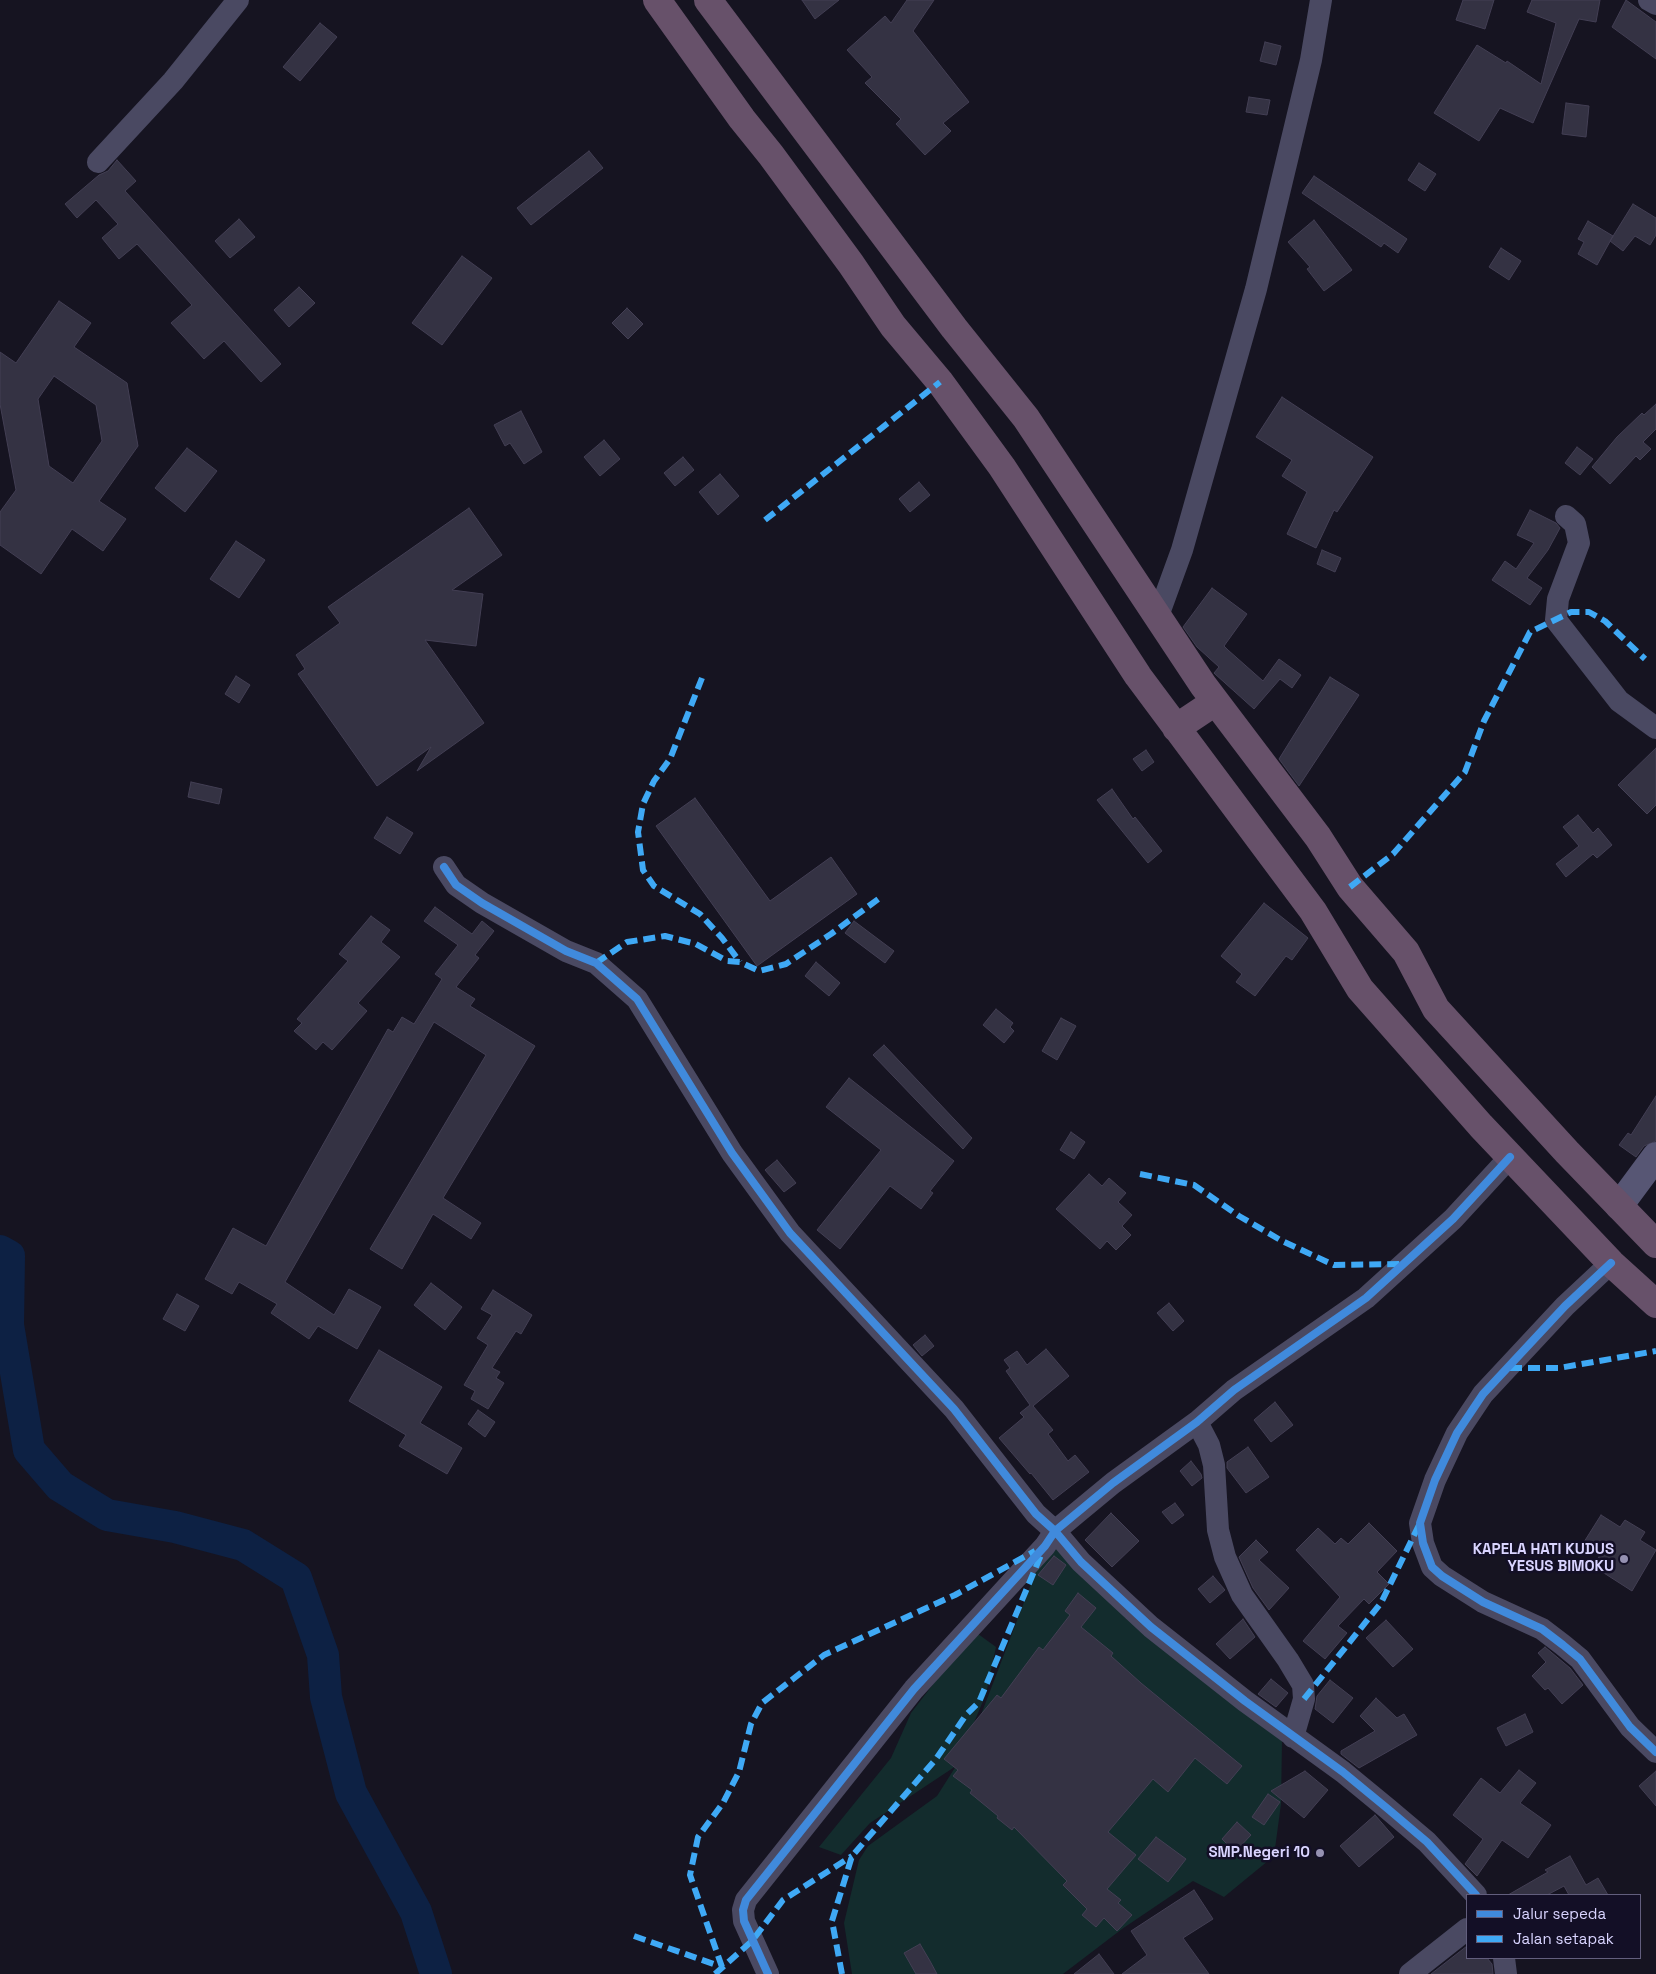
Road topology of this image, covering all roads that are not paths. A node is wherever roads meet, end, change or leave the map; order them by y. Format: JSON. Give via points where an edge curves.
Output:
{"nodes":[{"id":1,"x":238,"y":0,"type":"edge"},
{"id":2,"x":657,"y":0,"type":"edge"},
{"id":3,"x":708,"y":0,"type":"edge"},
{"id":4,"x":1321,"y":0,"type":"edge"},
{"id":5,"x":1649,"y":0,"type":"edge"},
{"id":6,"x":1656,"y":4,"type":"edge"},
{"id":7,"x":777,"y":93,"type":"junction"},
{"id":8,"x":742,"y":119,"type":"junction"},
{"id":9,"x":98,"y":162,"type":"dead end"},
{"id":10,"x":1566,"y":516,"type":"dead end"},
{"id":11,"x":1158,"y":616,"type":"junction"},
{"id":12,"x":1216,"y":702,"type":"junction"},
{"id":13,"x":1176,"y":728,"type":"junction"},
{"id":14,"x":1656,"y":728,"type":"edge"},
{"id":15,"x":444,"y":867,"type":"dead end"},
{"id":16,"x":1656,"y":1156,"type":"edge"},
{"id":17,"x":1510,"y":1157,"type":"junction"},
{"id":18,"x":1618,"y":1206,"type":"junction"},
{"id":19,"x":1656,"y":1244,"type":"edge"},
{"id":20,"x":1610,"y":1263,"type":"junction"},
{"id":21,"x":1656,"y":1304,"type":"edge"},
{"id":22,"x":1197,"y":1422,"type":"junction"},
{"id":23,"x":1055,"y":1531,"type":"junction"},
{"id":24,"x":1293,"y":1736,"type":"junction"},
{"id":25,"x":1656,"y":1752,"type":"edge"},
{"id":26,"x":1475,"y":1894,"type":"edge"},
{"id":27,"x":1466,"y":1930,"type":"edge"},
{"id":28,"x":1504,"y":1959,"type":"edge"},
{"id":29,"x":768,"y":1974,"type":"edge"},
{"id":30,"x":1410,"y":1974,"type":"edge"},
{"id":31,"x":1506,"y":1974,"type":"edge"}],
"edges":[{"from":1,"to":9,"type":"street","via":[[173,81]]},
{"from":2,"to":8,"type":"highway"},
{"from":3,"to":7,"type":"highway"},
{"from":4,"to":11,"type":"street","via":[[1312,60],[1256,289],[1182,550]]},
{"from":5,"to":6,"type":"street"},
{"from":7,"to":8,"type":"highway"},
{"from":7,"to":11,"type":"highway","via":[[1026,418]]},
{"from":8,"to":13,"type":"highway","via":[[771,154],[893,326],[940,382],[1002,467],[1138,676]]},
{"from":10,"to":14,"type":"street","via":[[1574,524],[1579,543],[1558,599],[1556,620],[1619,701]]},
{"from":11,"to":12,"type":"highway"},
{"from":12,"to":13,"type":"highway"},
{"from":12,"to":18,"type":"highway","via":[[1318,838],[1350,887],[1406,952],[1436,1009]]},
{"from":13,"to":17,"type":"highway","via":[[1313,912],[1360,989]]},
{"from":15,"to":23,"type":"street","via":[[456,885],[482,903],[566,951],[596,963],[637,999],[727,1146],[790,1233],[954,1409],[1036,1514]]},
{"from":16,"to":18,"type":"street"},
{"from":17,"to":20,"type":"highway"},
{"from":17,"to":22,"type":"street","via":[[1446,1225],[1366,1298],[1234,1390]]},
{"from":18,"to":19,"type":"highway"},
{"from":20,"to":21,"type":"highway"},
{"from":20,"to":25,"type":"street","via":[[1483,1394],[1457,1433],[1420,1523],[1422,1543],[1432,1567],[1483,1602],[1542,1629],[1580,1659],[1630,1727]]},
{"from":22,"to":23,"type":"street","via":[[1113,1483]]},
{"from":22,"to":24,"type":"street","via":[[1209,1445],[1214,1465],[1218,1530],[1225,1557],[1242,1595],[1303,1685],[1304,1698]]},
{"from":23,"to":24,"type":"street","via":[[1081,1562],[1151,1627]]},
{"from":23,"to":29,"type":"street","via":[[1045,1546],[914,1689],[746,1900],[744,1921]]},
{"from":24,"to":26,"type":"street","via":[[1427,1842]]},
{"from":27,"to":30,"type":"street"},
{"from":28,"to":31,"type":"street"}]}
